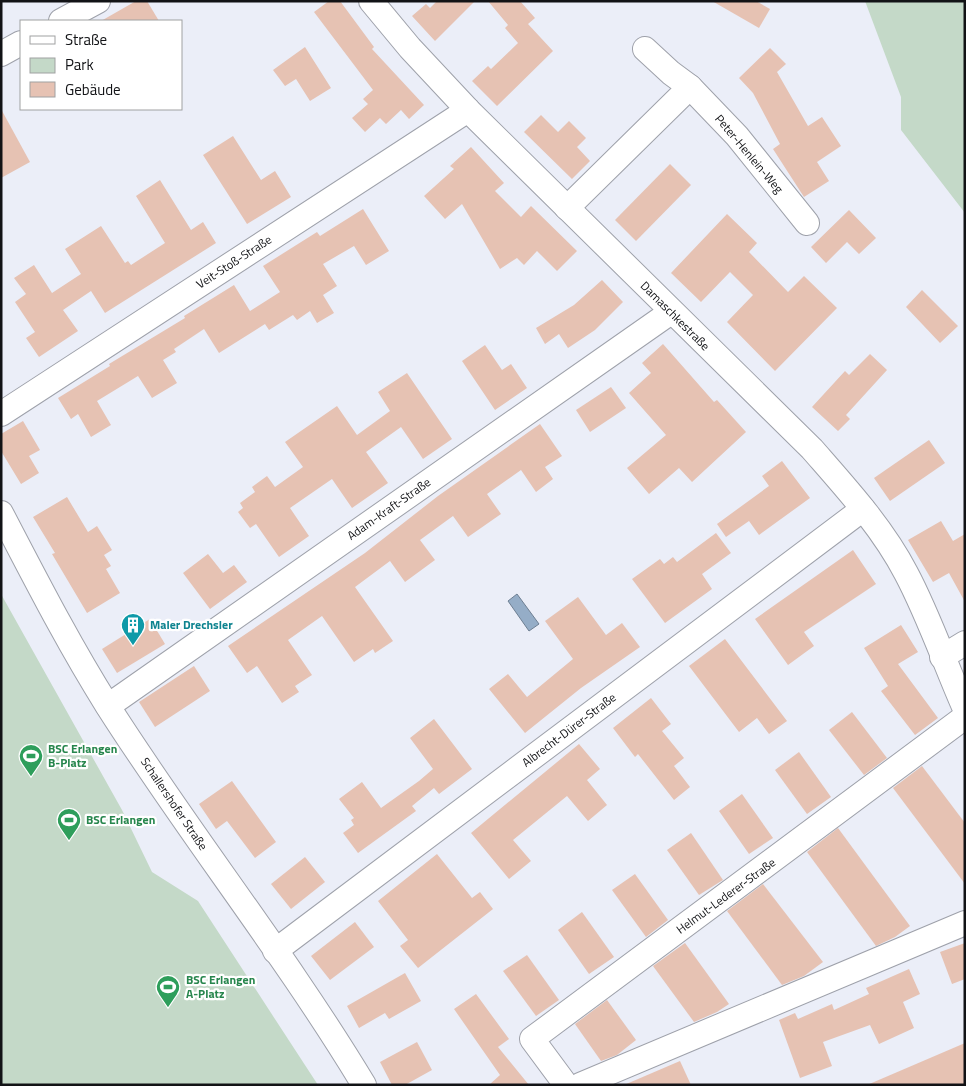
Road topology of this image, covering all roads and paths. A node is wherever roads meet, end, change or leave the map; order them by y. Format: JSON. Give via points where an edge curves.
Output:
{"nodes":[{"id":1,"x":98,"y":1,"type":"edge"},
{"id":2,"x":371,"y":1,"type":"edge"},
{"id":3,"x":63,"y":20,"type":"edge"},
{"id":4,"x":20,"y":44,"type":"edge"},
{"id":5,"x":645,"y":49,"type":"dead end"},
{"id":6,"x":1,"y":54,"type":"edge"},
{"id":7,"x":690,"y":87,"type":"junction"},
{"id":8,"x":468,"y":110,"type":"junction"},
{"id":9,"x":568,"y":208,"type":"junction"},
{"id":10,"x":807,"y":223,"type":"dead end"},
{"id":11,"x":670,"y":312,"type":"junction"},
{"id":12,"x":1,"y":414,"type":"edge"},
{"id":13,"x":863,"y":509,"type":"junction"},
{"id":14,"x":1,"y":513,"type":"edge"},
{"id":15,"x":965,"y":643,"type":"edge"},
{"id":16,"x":942,"y":657,"type":"junction"},
{"id":17,"x":108,"y":706,"type":"junction"},
{"id":18,"x":965,"y":709,"type":"edge"},
{"id":19,"x":965,"y":717,"type":"edge"},
{"id":20,"x":965,"y":923,"type":"edge"},
{"id":21,"x":275,"y":950,"type":"junction"},
{"id":22,"x":364,"y":1085,"type":"edge"},
{"id":23,"x":566,"y":1085,"type":"edge"},
{"id":24,"x":580,"y":1085,"type":"edge"}],
"edges":[{"from":1,"to":3,"type":"street"},
{"from":2,"to":8,"type":"street","name":"Damaschkestraße"},
{"from":4,"to":6,"type":"street"},
{"from":5,"to":7,"type":"street","name":"Peter-Henlein-Weg"},
{"from":7,"to":9,"type":"street"},
{"from":7,"to":10,"type":"street","name":"Peter-Henlein-Weg","via":[[737,136]]},
{"from":8,"to":9,"type":"street","name":"Damaschkestraße"},
{"from":8,"to":12,"type":"street","name":"Veit-Stoß-Straße"},
{"from":9,"to":11,"type":"street","name":"Damaschkestraße"},
{"from":11,"to":13,"type":"street","name":"Damaschkestraße","via":[[812,449]]},
{"from":11,"to":17,"type":"street","name":"Adam-Kraft-Straße"},
{"from":13,"to":16,"type":"street","name":"Damaschkestraße","via":[[906,573]]},
{"from":13,"to":21,"type":"street","name":"Albrecht-Dürer-Straße"},
{"from":14,"to":17,"type":"street","name":"Schallershofer Straße","via":[[64,634]]},
{"from":15,"to":16,"type":"street"},
{"from":16,"to":18,"type":"street","name":"Damaschkestraße"},
{"from":17,"to":21,"type":"street","name":"Schallershofer Straße"},
{"from":19,"to":23,"type":"street","name":"Helmut-Lederer-Straße","via":[[532,1039]]},
{"from":20,"to":24,"type":"street"},
{"from":21,"to":22,"type":"street","name":"Schallershofer Straße"}]}
